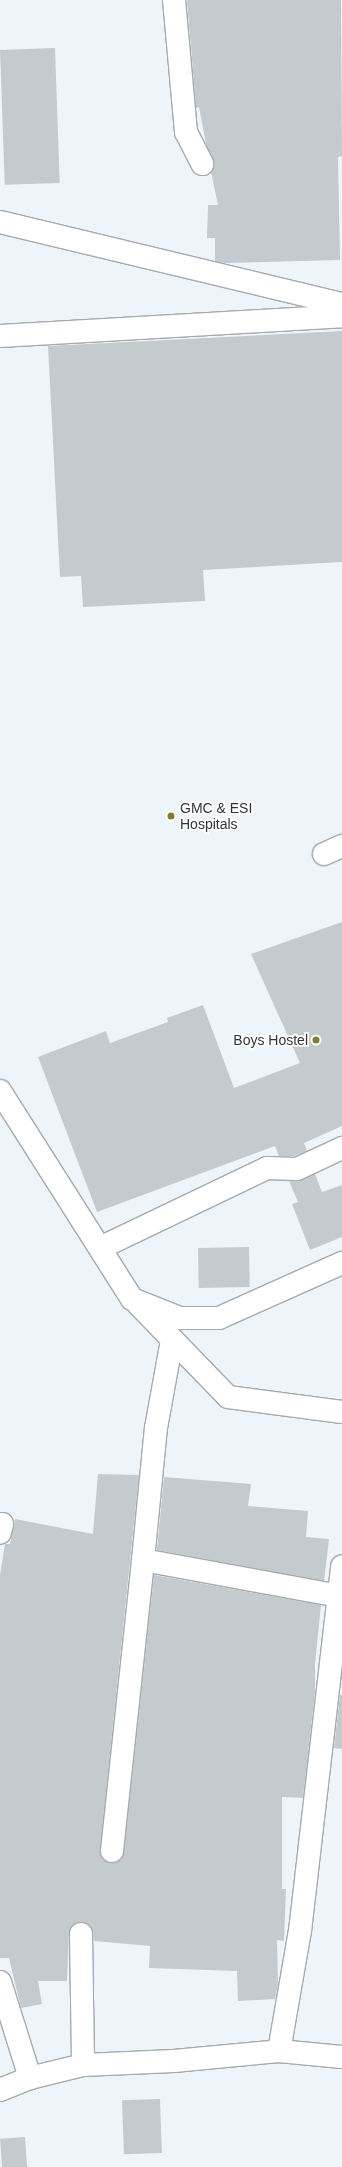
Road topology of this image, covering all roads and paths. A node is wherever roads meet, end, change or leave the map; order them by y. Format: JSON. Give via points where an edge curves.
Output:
{"nodes":[{"id":1,"x":174,"y":0,"type":"edge"},
{"id":2,"x":202,"y":164,"type":"dead end"},
{"id":3,"x":0,"y":222,"type":"edge"},
{"id":4,"x":342,"y":304,"type":"edge"},
{"id":5,"x":342,"y":316,"type":"edge"},
{"id":6,"x":0,"y":336,"type":"edge"},
{"id":7,"x":0,"y":1091,"type":"edge"},
{"id":8,"x":342,"y":1148,"type":"edge"},
{"id":9,"x":100,"y":1248,"type":"junction"},
{"id":10,"x":342,"y":1263,"type":"edge"},
{"id":11,"x":132,"y":1299,"type":"junction"},
{"id":12,"x":172,"y":1340,"type":"junction"},
{"id":13,"x":342,"y":1412,"type":"edge"},
{"id":14,"x":0,"y":1524,"type":"edge"},
{"id":15,"x":0,"y":1533,"type":"edge"},
{"id":16,"x":143,"y":1560,"type":"junction"},
{"id":17,"x":342,"y":1566,"type":"edge"},
{"id":18,"x":339,"y":1596,"type":"junction"},
{"id":19,"x":112,"y":1851,"type":"dead end"},
{"id":20,"x":81,"y":1934,"type":"dead end"},
{"id":21,"x":0,"y":1982,"type":"edge"},
{"id":22,"x":279,"y":2051,"type":"junction"},
{"id":23,"x":342,"y":2057,"type":"edge"},
{"id":24,"x":83,"y":2065,"type":"junction"},
{"id":25,"x":30,"y":2078,"type":"junction"},
{"id":26,"x":0,"y":2090,"type":"edge"}],
"edges":[{"from":1,"to":2,"type":"street","via":[[186,132]]},
{"from":3,"to":4,"type":"street"},
{"from":5,"to":6,"type":"street"},
{"from":7,"to":9,"type":"street"},
{"from":8,"to":9,"type":"street","via":[[297,1169],[267,1168]]},
{"from":9,"to":11,"type":"street"},
{"from":10,"to":11,"type":"street","via":[[219,1318],[180,1318]]},
{"from":11,"to":12,"type":"street"},
{"from":12,"to":13,"type":"street","via":[[228,1397]]},
{"from":12,"to":16,"type":"street","via":[[156,1428]]},
{"from":14,"to":15,"type":"street"},
{"from":16,"to":18,"type":"street"},
{"from":16,"to":19,"type":"street"},
{"from":17,"to":18,"type":"street"},
{"from":18,"to":22,"type":"street","via":[[300,1932]]},
{"from":20,"to":24,"type":"street"},
{"from":21,"to":25,"type":"street"},
{"from":22,"to":23,"type":"street"},
{"from":22,"to":24,"type":"street","via":[[174,2062]]},
{"from":24,"to":25,"type":"street"},
{"from":25,"to":26,"type":"street"}]}
